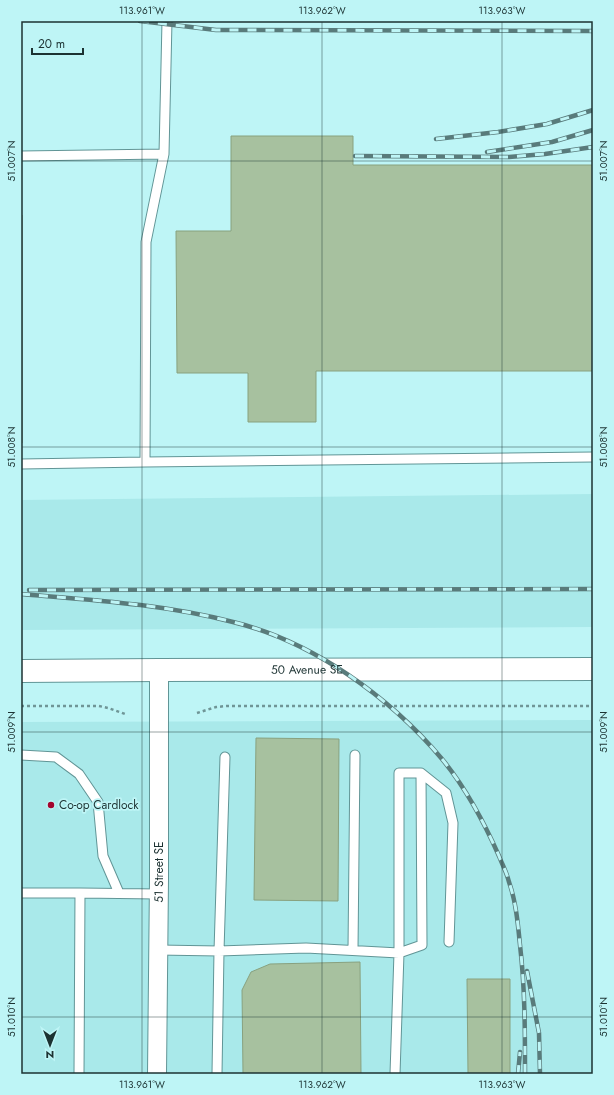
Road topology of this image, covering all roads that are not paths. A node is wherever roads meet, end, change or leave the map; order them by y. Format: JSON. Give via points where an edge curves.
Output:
{"nodes":[{"id":1,"x":167,"y":21,"type":"edge"},
{"id":2,"x":164,"y":154,"type":"junction"},
{"id":3,"x":21,"y":156,"type":"edge"},
{"id":4,"x":593,"y":457,"type":"edge"},
{"id":5,"x":145,"y":462,"type":"junction"},
{"id":6,"x":21,"y":464,"type":"edge"},
{"id":7,"x":593,"y":669,"type":"edge"},
{"id":8,"x":159,"y":670,"type":"junction"},
{"id":9,"x":21,"y":671,"type":"edge"},
{"id":10,"x":21,"y":755,"type":"edge"},
{"id":11,"x":355,"y":755,"type":"dead end"},
{"id":12,"x":226,"y":757,"type":"dead end"},
{"id":13,"x":421,"y":773,"type":"junction"},
{"id":14,"x":21,"y":893,"type":"edge"},
{"id":15,"x":80,"y":893,"type":"junction"},
{"id":16,"x":119,"y":893,"type":"junction"},
{"id":17,"x":158,"y":894,"type":"junction"},
{"id":18,"x":449,"y":942,"type":"dead end"},
{"id":19,"x":158,"y":950,"type":"junction"},
{"id":20,"x":353,"y":950,"type":"junction"},
{"id":21,"x":219,"y":951,"type":"junction"},
{"id":22,"x":399,"y":953,"type":"junction"},
{"id":23,"x":79,"y":1074,"type":"edge"},
{"id":24,"x":157,"y":1074,"type":"edge"},
{"id":25,"x":217,"y":1074,"type":"edge"},
{"id":26,"x":395,"y":1074,"type":"edge"}],
"edges":[{"from":1,"to":2,"type":"lane"},
{"from":2,"to":3,"type":"lane"},
{"from":2,"to":5,"type":"lane","via":[[146,242]]},
{"from":4,"to":5,"type":"lane"},
{"from":5,"to":6,"type":"lane"},
{"from":7,"to":8,"type":"street","name":"50 Avenue SE"},
{"from":8,"to":9,"type":"street","name":"50 Avenue SE"},
{"from":8,"to":17,"type":"street","name":"51 Street SE"},
{"from":10,"to":16,"type":"lane","via":[[56,757],[80,774],[98,802],[103,856]]},
{"from":11,"to":20,"type":"lane"},
{"from":12,"to":21,"type":"lane"},
{"from":13,"to":18,"type":"lane","via":[[446,793],[453,823]]},
{"from":13,"to":22,"type":"lane","via":[[422,945]]},
{"from":13,"to":22,"type":"lane","via":[[399,773]]},
{"from":14,"to":15,"type":"lane"},
{"from":15,"to":16,"type":"lane"},
{"from":15,"to":23,"type":"lane"},
{"from":16,"to":17,"type":"lane"},
{"from":17,"to":19,"type":"street","name":"51 Street SE"},
{"from":19,"to":21,"type":"lane"},
{"from":19,"to":24,"type":"street","name":"51 Street SE"},
{"from":20,"to":21,"type":"lane","via":[[306,948]]},
{"from":20,"to":22,"type":"lane"},
{"from":21,"to":25,"type":"lane"},
{"from":22,"to":26,"type":"lane"}]}
